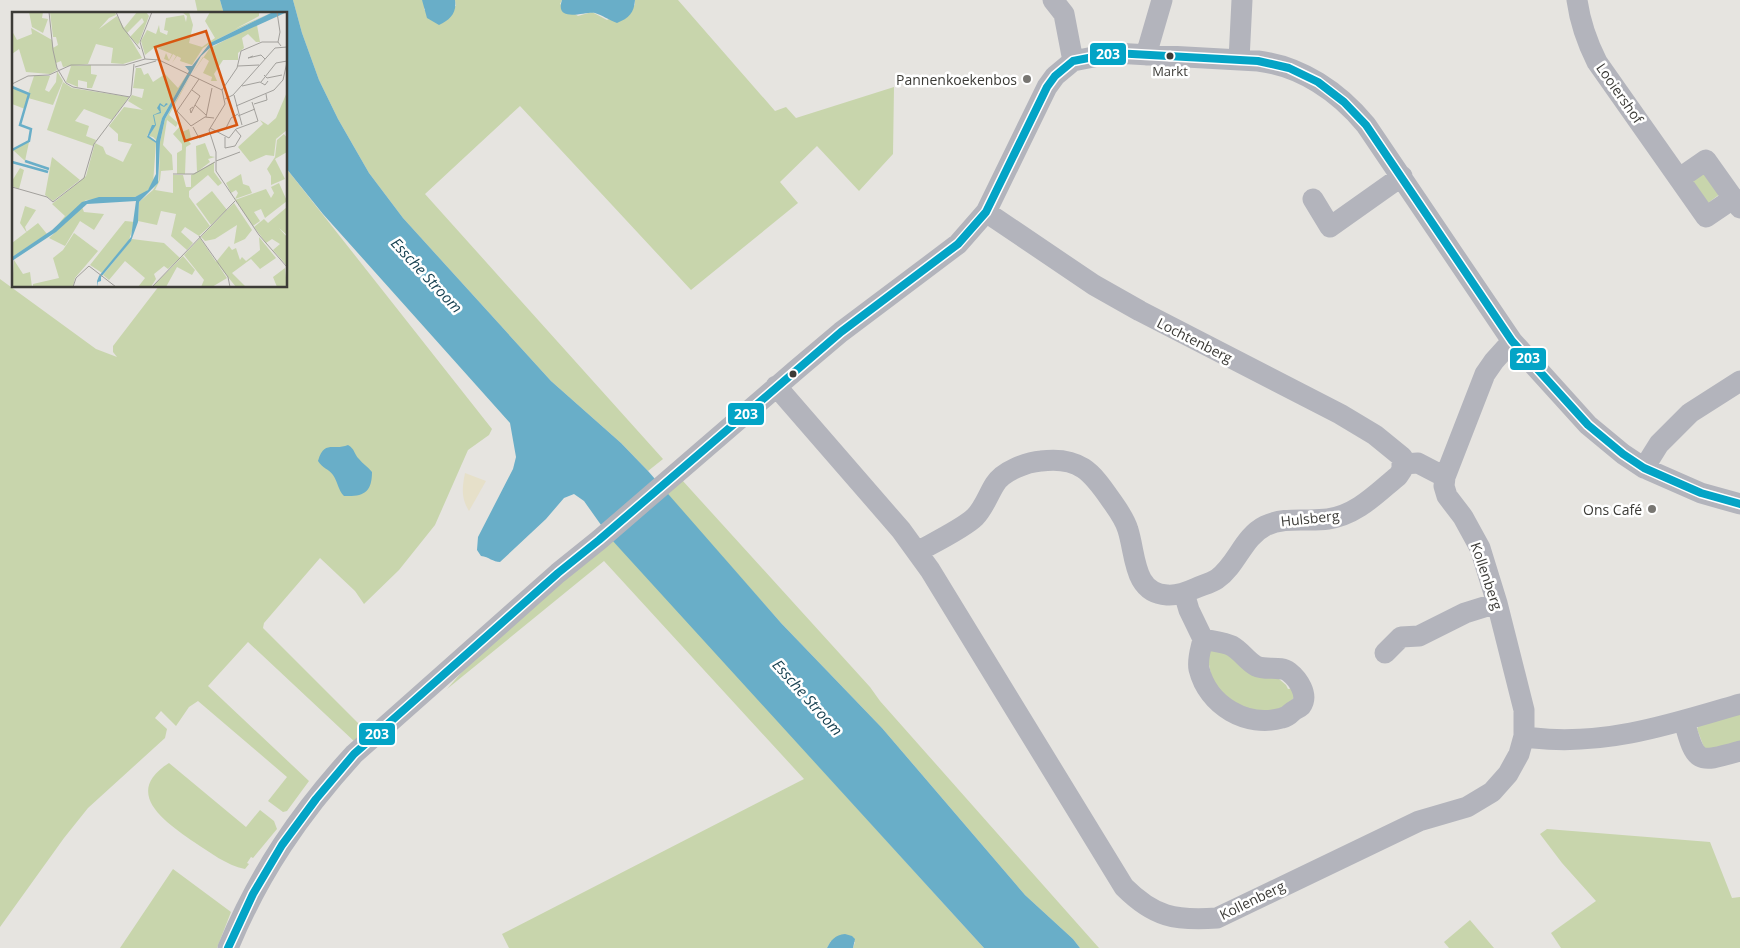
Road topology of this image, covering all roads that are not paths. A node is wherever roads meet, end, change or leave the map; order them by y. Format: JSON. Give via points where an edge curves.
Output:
{"nodes":[{"id":1,"x":1053,"y":0,"type":"edge"},
{"id":2,"x":1162,"y":0,"type":"edge"},
{"id":3,"x":1242,"y":0,"type":"edge"},
{"id":4,"x":1577,"y":0,"type":"edge"},
{"id":5,"x":1146,"y":55,"type":"junction"},
{"id":6,"x":1238,"y":60,"type":"junction"},
{"id":7,"x":1073,"y":61,"type":"junction"},
{"id":8,"x":1402,"y":176,"type":"junction"},
{"id":9,"x":1680,"y":178,"type":"junction"},
{"id":10,"x":1313,"y":199,"type":"dead end"},
{"id":11,"x":1737,"y":203,"type":"edge"},
{"id":12,"x":986,"y":212,"type":"junction"},
{"id":13,"x":1512,"y":341,"type":"junction"},
{"id":14,"x":1740,"y":381,"type":"edge"},
{"id":15,"x":776,"y":386,"type":"junction"},
{"id":16,"x":1403,"y":464,"type":"junction"},
{"id":17,"x":1644,"y":468,"type":"junction"},
{"id":18,"x":1445,"y":477,"type":"junction"},
{"id":19,"x":1740,"y":504,"type":"edge"},
{"id":20,"x":917,"y":552,"type":"junction"},
{"id":21,"x":1184,"y":593,"type":"junction"},
{"id":22,"x":1498,"y":603,"type":"junction"},
{"id":23,"x":1202,"y":639,"type":"junction"},
{"id":24,"x":1385,"y":653,"type":"dead end"},
{"id":25,"x":1740,"y":704,"type":"edge"},
{"id":26,"x":1684,"y":721,"type":"junction"},
{"id":27,"x":1534,"y":738,"type":"dead end"},
{"id":28,"x":1740,"y":751,"type":"edge"},
{"id":29,"x":228,"y":948,"type":"edge"}],
"edges":[{"from":1,"to":7,"type":"street","via":[[1064,14]]},
{"from":2,"to":5,"type":"street"},
{"from":3,"to":6,"type":"street"},
{"from":4,"to":9,"type":"street","name":"Looiershof","via":[[1588,44],[1597,62]]},
{"from":5,"to":6,"type":"street"},
{"from":5,"to":7,"type":"street","via":[[1114,53]]},
{"from":6,"to":8,"type":"street","via":[[1281,65],[1326,87],[1351,107]]},
{"from":7,"to":12,"type":"street","via":[[1047,87]]},
{"from":8,"to":10,"type":"street","via":[[1330,227]]},
{"from":8,"to":13,"type":"street"},
{"from":9,"to":11,"type":"street","name":"Looiershof","via":[[1706,216]]},
{"from":9,"to":11,"type":"street","name":"Looiershof","via":[[1706,160]]},
{"from":12,"to":15,"type":"street","via":[[958,244],[841,332]]},
{"from":12,"to":16,"type":"street","name":"Lochtenberg","via":[[1094,285],[1375,435],[1402,457]]},
{"from":13,"to":17,"type":"street","via":[[1588,425]]},
{"from":13,"to":18,"type":"street","via":[[1485,374]]},
{"from":14,"to":17,"type":"street","via":[[1690,413],[1659,444]]},
{"from":15,"to":20,"type":"street","name":"Kollenberg"},
{"from":15,"to":29,"type":"street","via":[[354,754],[301,816],[272,859]]},
{"from":16,"to":18,"type":"street","via":[[1418,463]]},
{"from":16,"to":21,"type":"street","name":"Hulsberg","via":[[1398,476],[1357,509],[1342,516],[1280,521],[1261,528],[1217,579]]},
{"from":17,"to":19,"type":"street","via":[[1701,493]]},
{"from":18,"to":22,"type":"street","name":"Kollenberg","via":[[1447,496],[1480,548]]},
{"from":20,"to":21,"type":"street","name":"Hulsberg","via":[[975,517],[995,483],[1007,474],[1040,461],[1074,463],[1096,478],[1120,514],[1128,528],[1136,568],[1144,584],[1154,593]]},
{"from":20,"to":22,"type":"street","name":"Kollenberg","via":[[1124,887],[1140,903],[1158,913],[1191,920],[1217,918],[1418,821],[1467,807],[1492,792],[1508,774],[1519,754],[1525,723]]},
{"from":21,"to":23,"type":"street"},
{"from":22,"to":24,"type":"street","via":[[1465,613],[1419,636],[1400,637]]},
{"from":23,"to":23,"type":"street","via":[[1200,669],[1209,692],[1218,703],[1241,716],[1264,721],[1284,718],[1301,706],[1302,690],[1287,670],[1257,666],[1232,646]]},
{"from":25,"to":26,"type":"street"},
{"from":26,"to":27,"type":"street","via":[[1604,738]]},
{"from":26,"to":28,"type":"street","via":[[1695,753],[1702,759]]}]}
